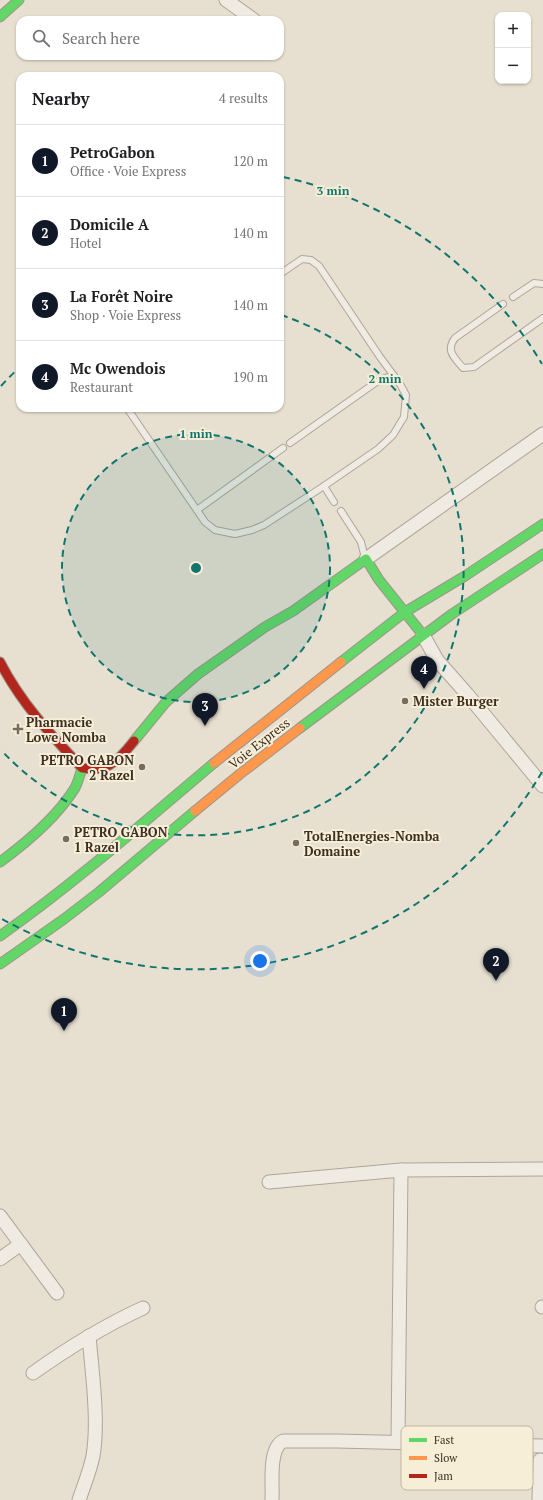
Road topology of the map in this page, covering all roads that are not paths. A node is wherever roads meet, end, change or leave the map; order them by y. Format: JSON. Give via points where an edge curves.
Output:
{"nodes":[{"id":1,"x":19,"y":0,"type":"edge"},
{"id":2,"x":226,"y":0,"type":"edge"},
{"id":3,"x":248,"y":16,"type":"edge"},
{"id":4,"x":0,"y":17,"type":"edge"},
{"id":5,"x":284,"y":271,"type":"edge"},
{"id":6,"x":543,"y":284,"type":"edge"},
{"id":7,"x":513,"y":297,"type":"dead end"},
{"id":8,"x":503,"y":304,"type":"dead end"},
{"id":9,"x":543,"y":318,"type":"edge"},
{"id":10,"x":394,"y":376,"type":"junction"},
{"id":11,"x":130,"y":412,"type":"edge"},
{"id":12,"x":543,"y":434,"type":"edge"},
{"id":13,"x":290,"y":443,"type":"dead end"},
{"id":14,"x":283,"y":448,"type":"dead end"},
{"id":15,"x":324,"y":486,"type":"junction"},
{"id":16,"x":334,"y":502,"type":"dead end"},
{"id":17,"x":197,"y":510,"type":"junction"},
{"id":18,"x":341,"y":511,"type":"dead end"},
{"id":19,"x":543,"y":524,"type":"edge"},
{"id":20,"x":543,"y":554,"type":"edge"},
{"id":21,"x":366,"y":559,"type":"junction"},
{"id":22,"x":405,"y":612,"type":"junction"},
{"id":23,"x":423,"y":635,"type":"junction"},
{"id":24,"x":0,"y":662,"type":"edge"},
{"id":25,"x":82,"y":768,"type":"junction"},
{"id":26,"x":541,"y":780,"type":"edge"},
{"id":27,"x":0,"y":862,"type":"edge"},
{"id":28,"x":0,"y":936,"type":"edge"},
{"id":29,"x":0,"y":964,"type":"edge"},
{"id":30,"x":543,"y":1169,"type":"edge"},
{"id":31,"x":401,"y":1170,"type":"junction"},
{"id":32,"x":269,"y":1182,"type":"dead end"},
{"id":33,"x":0,"y":1216,"type":"edge"},
{"id":34,"x":21,"y":1244,"type":"junction"},
{"id":35,"x":0,"y":1259,"type":"edge"},
{"id":36,"x":57,"y":1293,"type":"dead end"},
{"id":37,"x":143,"y":1308,"type":"dead end"},
{"id":38,"x":89,"y":1336,"type":"junction"},
{"id":39,"x":33,"y":1373,"type":"dead end"},
{"id":40,"x":398,"y":1442,"type":"junction"},
{"id":41,"x":401,"y":1442,"type":"edge"},
{"id":42,"x":533,"y":1446,"type":"edge"},
{"id":43,"x":543,"y":1446,"type":"edge"},
{"id":44,"x":540,"y":1460,"type":"dead end"},
{"id":45,"x":79,"y":1500,"type":"edge"},
{"id":46,"x":272,"y":1500,"type":"edge"},
{"id":47,"x":539,"y":1500,"type":"edge"}],
"edges":[{"from":1,"to":4,"type":"main road"},
{"from":2,"to":3,"type":"street"},
{"from":5,"to":10,"type":"lane","via":[[302,259],[311,260],[319,266]]},
{"from":6,"to":7,"type":"lane","via":[[534,283]]},
{"from":8,"to":9,"type":"lane","via":[[455,338],[450,345],[451,352],[463,368],[474,367]]},
{"from":10,"to":13,"type":"lane","via":[[375,383]]},
{"from":10,"to":15,"type":"lane","via":[[406,395],[404,417],[393,435]]},
{"from":11,"to":17,"type":"lane"},
{"from":12,"to":21,"type":"street"},
{"from":14,"to":17,"type":"lane"},
{"from":15,"to":16,"type":"lane"},
{"from":15,"to":17,"type":"lane","via":[[264,525],[235,534],[215,530],[205,522]]},
{"from":18,"to":21,"type":"lane","via":[[361,542]]},
{"from":19,"to":22,"type":"main road"},
{"from":20,"to":23,"type":"main road","name":"Voie Express"},
{"from":21,"to":22,"type":"main road","via":[[378,580]]},
{"from":21,"to":25,"type":"main road","via":[[198,674],[166,702],[116,760],[99,769]]},
{"from":22,"to":23,"type":"main road"},
{"from":22,"to":28,"type":"main road","via":[[243,739],[78,878]]},
{"from":23,"to":26,"type":"street","via":[[437,660]]},
{"from":23,"to":29,"type":"main road","name":"Voie Express","via":[[240,774],[99,892]]},
{"from":24,"to":25,"type":"main road","via":[[15,690],[30,710]]},
{"from":25,"to":27,"type":"main road","via":[[75,787],[53,814],[28,840]]},
{"from":30,"to":31,"type":"street"},
{"from":31,"to":32,"type":"street"},
{"from":31,"to":40,"type":"street"},
{"from":33,"to":34,"type":"street"},
{"from":34,"to":35,"type":"street"},
{"from":34,"to":36,"type":"street"},
{"from":37,"to":38,"type":"street"},
{"from":38,"to":39,"type":"street"},
{"from":38,"to":45,"type":"street","via":[[95,1438]]},
{"from":40,"to":41,"type":"street"},
{"from":40,"to":46,"type":"street","via":[[283,1441],[274,1453]]},
{"from":42,"to":43,"type":"street"},
{"from":44,"to":47,"type":"street"}]}
